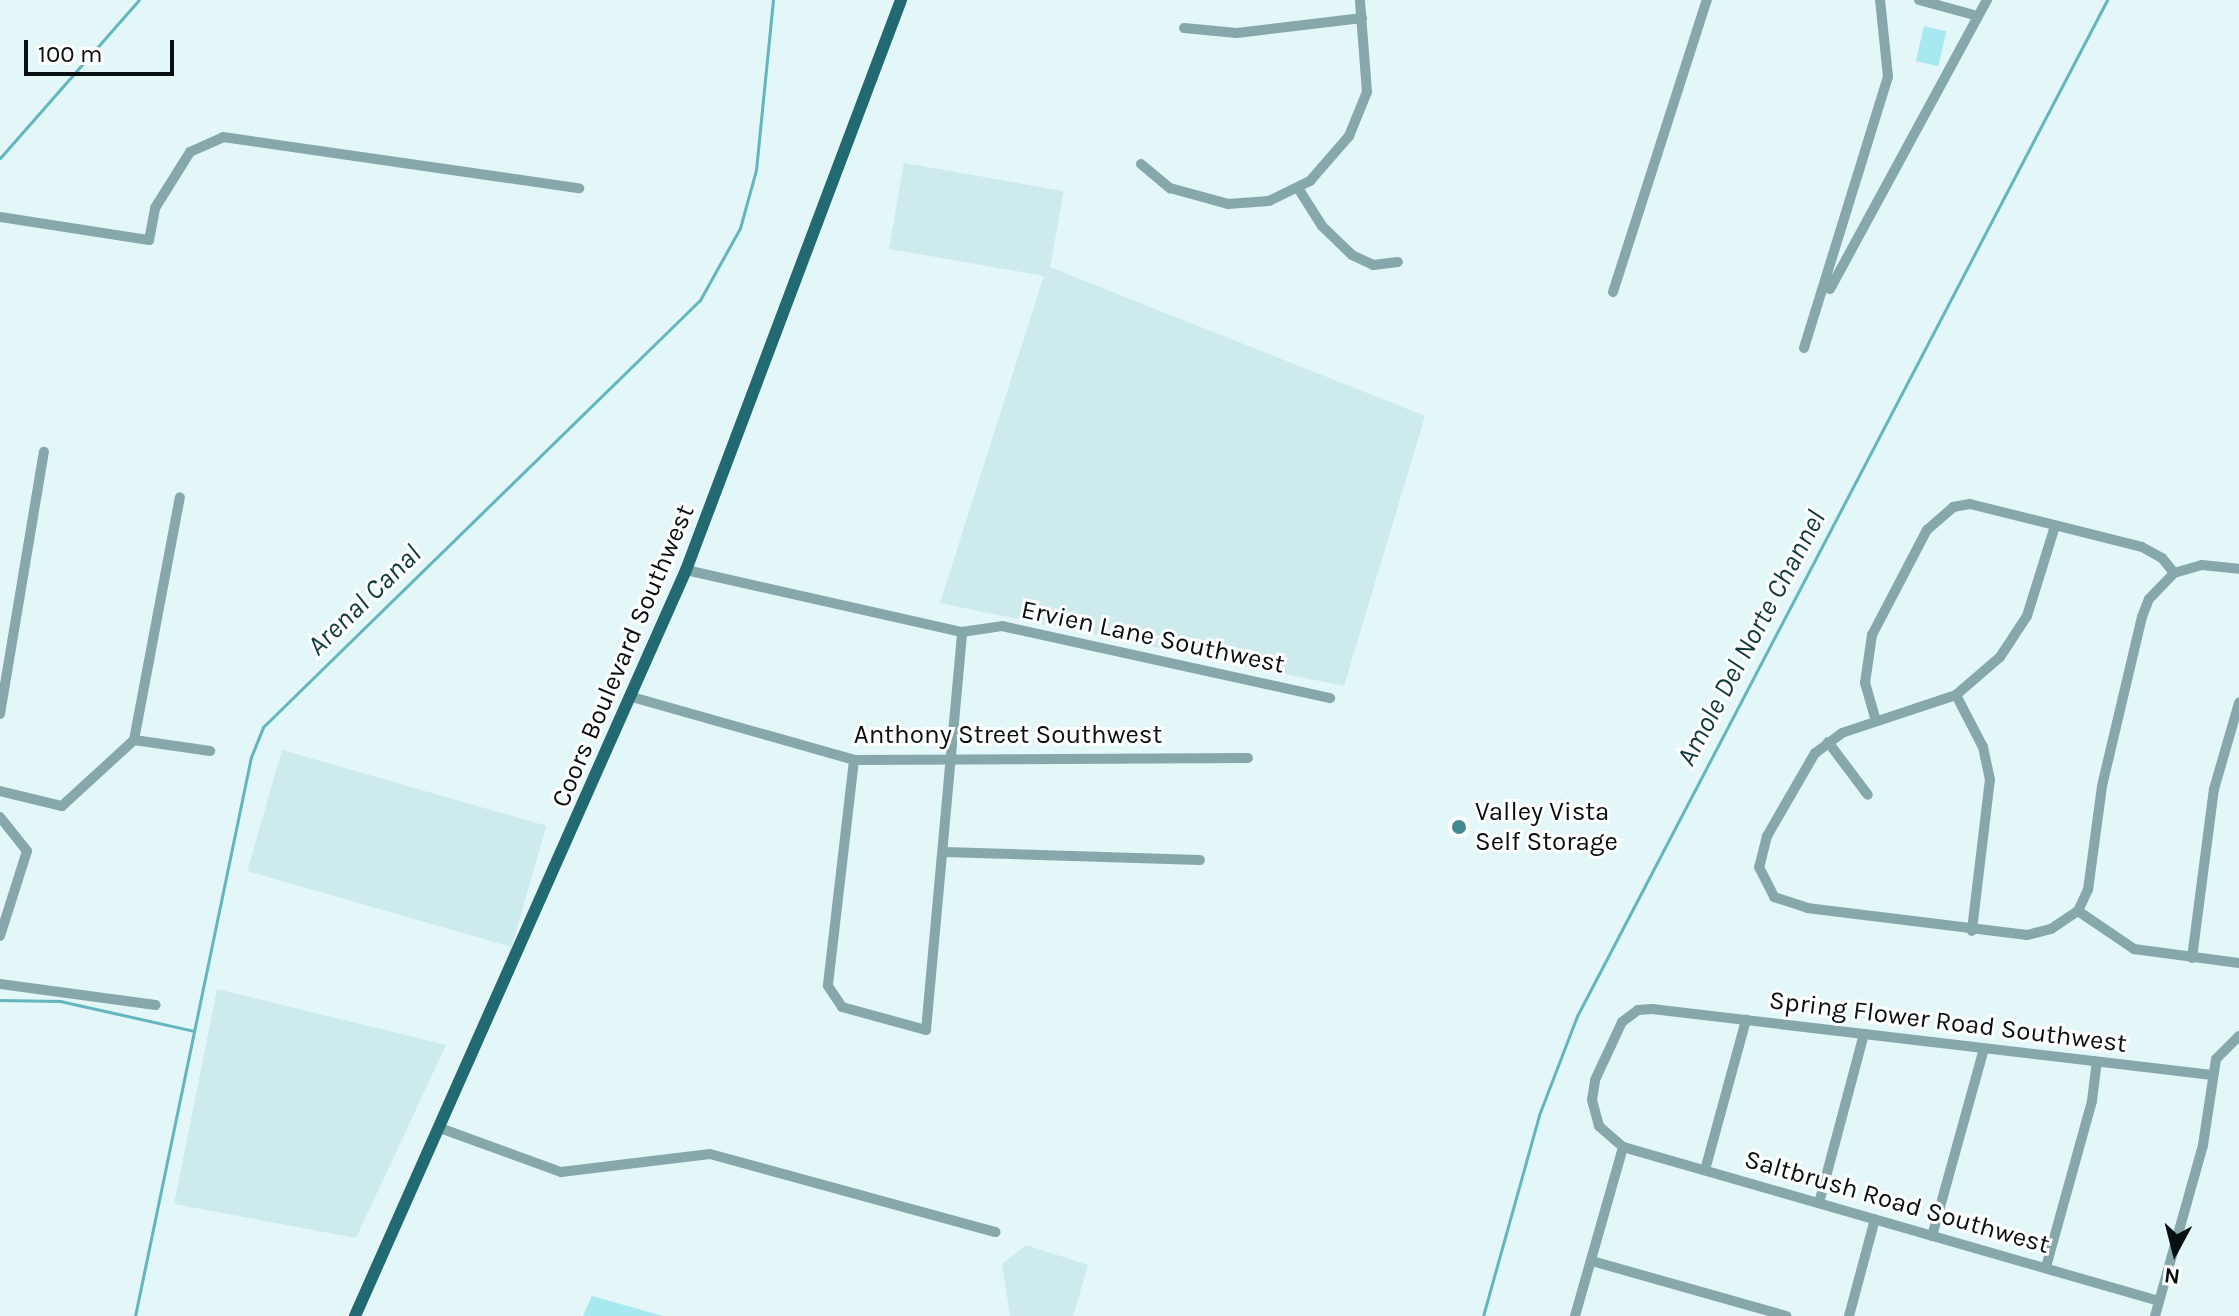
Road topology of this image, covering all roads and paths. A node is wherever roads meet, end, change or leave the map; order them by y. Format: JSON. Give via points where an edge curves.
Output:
{"nodes":[{"id":1,"x":901,"y":0,"type":"edge"},
{"id":2,"x":1360,"y":0,"type":"edge"},
{"id":3,"x":1707,"y":0,"type":"edge"},
{"id":4,"x":1880,"y":0,"type":"edge"},
{"id":5,"x":1919,"y":0,"type":"edge"},
{"id":6,"x":1987,"y":0,"type":"edge"},
{"id":7,"x":1978,"y":16,"type":"junction"},
{"id":8,"x":1362,"y":18,"type":"junction"},
{"id":9,"x":1184,"y":28,"type":"dead end"},
{"id":10,"x":1141,"y":164,"type":"dead end"},
{"id":11,"x":579,"y":188,"type":"dead end"},
{"id":12,"x":1298,"y":188,"type":"junction"},
{"id":13,"x":0,"y":217,"type":"edge"},
{"id":14,"x":1398,"y":262,"type":"dead end"},
{"id":15,"x":1613,"y":292,"type":"dead end"},
{"id":16,"x":1824,"y":297,"type":"junction"},
{"id":17,"x":1804,"y":348,"type":"dead end"},
{"id":18,"x":44,"y":452,"type":"dead end"},
{"id":19,"x":180,"y":497,"type":"dead end"},
{"id":20,"x":2055,"y":526,"type":"junction"},
{"id":21,"x":2239,"y":569,"type":"edge"},
{"id":22,"x":686,"y":570,"type":"junction"},
{"id":23,"x":2174,"y":573,"type":"junction"},
{"id":24,"x":962,"y":632,"type":"junction"},
{"id":25,"x":1956,"y":695,"type":"junction"},
{"id":26,"x":632,"y":697,"type":"junction"},
{"id":27,"x":1330,"y":698,"type":"dead end"},
{"id":28,"x":2239,"y":703,"type":"edge"},
{"id":29,"x":0,"y":714,"type":"edge"},
{"id":30,"x":1876,"y":721,"type":"junction"},
{"id":31,"x":134,"y":740,"type":"junction"},
{"id":32,"x":1828,"y":742,"type":"junction"},
{"id":33,"x":210,"y":751,"type":"dead end"},
{"id":34,"x":950,"y":758,"type":"junction"},
{"id":35,"x":1248,"y":758,"type":"dead end"},
{"id":36,"x":854,"y":760,"type":"junction"},
{"id":37,"x":0,"y":791,"type":"edge"},
{"id":38,"x":1868,"y":795,"type":"dead end"},
{"id":39,"x":0,"y":817,"type":"edge"},
{"id":40,"x":944,"y":852,"type":"junction"},
{"id":41,"x":1200,"y":860,"type":"dead end"},
{"id":42,"x":2078,"y":911,"type":"junction"},
{"id":43,"x":1972,"y":931,"type":"junction"},
{"id":44,"x":0,"y":936,"type":"edge"},
{"id":45,"x":2192,"y":958,"type":"junction"},
{"id":46,"x":2239,"y":963,"type":"edge"},
{"id":47,"x":0,"y":984,"type":"edge"},
{"id":48,"x":156,"y":1005,"type":"dead end"},
{"id":49,"x":1746,"y":1020,"type":"junction"},
{"id":50,"x":1864,"y":1034,"type":"junction"},
{"id":51,"x":2239,"y":1036,"type":"edge"},
{"id":52,"x":1984,"y":1049,"type":"junction"},
{"id":53,"x":2097,"y":1063,"type":"junction"},
{"id":54,"x":2212,"y":1075,"type":"junction"},
{"id":55,"x":440,"y":1128,"type":"junction"},
{"id":56,"x":1623,"y":1147,"type":"junction"},
{"id":57,"x":1705,"y":1170,"type":"junction"},
{"id":58,"x":1819,"y":1203,"type":"junction"},
{"id":59,"x":1875,"y":1219,"type":"junction"},
{"id":60,"x":996,"y":1232,"type":"dead end"},
{"id":61,"x":1932,"y":1236,"type":"junction"},
{"id":62,"x":1592,"y":1261,"type":"junction"},
{"id":63,"x":2046,"y":1267,"type":"junction"},
{"id":64,"x":2159,"y":1301,"type":"junction"},
{"id":65,"x":355,"y":1316,"type":"edge"},
{"id":66,"x":1575,"y":1316,"type":"edge"},
{"id":67,"x":1786,"y":1316,"type":"edge"},
{"id":68,"x":1849,"y":1316,"type":"edge"},
{"id":69,"x":2155,"y":1316,"type":"edge"}],
"edges":[{"from":1,"to":22,"type":"main road","name":"Coors Boulevard Southwest"},
{"from":2,"to":8,"type":"street"},
{"from":3,"to":15,"type":"street"},
{"from":4,"to":16,"type":"street","via":[[1888,77]]},
{"from":5,"to":7,"type":"street"},
{"from":6,"to":7,"type":"street"},
{"from":7,"to":16,"type":"street","via":[[1845,268]]},
{"from":8,"to":9,"type":"street","via":[[1237,33]]},
{"from":8,"to":12,"type":"street","via":[[1368,70],[1361,113],[1332,161]]},
{"from":10,"to":12,"type":"street","via":[[1170,188],[1228,204],[1269,201]]},
{"from":11,"to":13,"type":"street","via":[[223,137],[190,152],[155,208],[149,240]]},
{"from":12,"to":14,"type":"street","via":[[1322,226],[1352,255],[1373,265]]},
{"from":16,"to":17,"type":"street"},
{"from":18,"to":29,"type":"street"},
{"from":19,"to":31,"type":"street"},
{"from":20,"to":23,"type":"street","via":[[2142,547],[2162,558]]},
{"from":20,"to":25,"type":"street","via":[[2020,630],[2000,657]]},
{"from":20,"to":30,"type":"street","via":[[1970,504],[1953,507],[1927,530],[1872,635],[1865,683]]},
{"from":21,"to":23,"type":"street","via":[[2202,565]]},
{"from":22,"to":24,"type":"street","name":"Ervien Lane Southwest"},
{"from":22,"to":26,"type":"main road","name":"Coors Boulevard Southwest"},
{"from":23,"to":42,"type":"street","via":[[2149,599],[2142,617],[2102,786],[2088,890]]},
{"from":24,"to":27,"type":"street","name":"Ervien Lane Southwest","via":[[1002,626]]},
{"from":24,"to":34,"type":"street"},
{"from":25,"to":30,"type":"street"},
{"from":25,"to":43,"type":"street","via":[[1983,747],[1990,779]]},
{"from":26,"to":36,"type":"street","name":"Anthony Street Southwest"},
{"from":26,"to":55,"type":"main road","name":"Coors Boulevard Southwest"},
{"from":28,"to":45,"type":"street","via":[[2214,789]]},
{"from":30,"to":32,"type":"street"},
{"from":31,"to":33,"type":"street"},
{"from":31,"to":37,"type":"street","via":[[62,806]]},
{"from":32,"to":38,"type":"street"},
{"from":32,"to":43,"type":"street","via":[[1808,760],[1767,836],[1759,867],[1774,897],[1796,906]]},
{"from":34,"to":35,"type":"street","name":"Anthony Street Southwest"},
{"from":34,"to":36,"type":"street","name":"Anthony Street Southwest"},
{"from":34,"to":40,"type":"street"},
{"from":36,"to":40,"type":"street","via":[[828,986],[842,1007],[926,1030]]},
{"from":39,"to":44,"type":"street","via":[[27,851]]},
{"from":40,"to":41,"type":"street"},
{"from":42,"to":43,"type":"street","via":[[2040,933]]},
{"from":42,"to":45,"type":"street","via":[[2134,949]]},
{"from":45,"to":46,"type":"street"},
{"from":47,"to":48,"type":"street"},
{"from":49,"to":50,"type":"street","name":"Spring Flower Road Southwest"},
{"from":49,"to":56,"type":"street","name":"Spring Flower Road Southwest","via":[[1652,1009],[1630,1015],[1595,1080],[1592,1100],[1599,1126]]},
{"from":49,"to":57,"type":"street"},
{"from":50,"to":52,"type":"street","name":"Spring Flower Road Southwest"},
{"from":50,"to":58,"type":"street"},
{"from":51,"to":54,"type":"street","via":[[2226,1044]]},
{"from":52,"to":53,"type":"street","name":"Spring Flower Road Southwest"},
{"from":52,"to":61,"type":"street"},
{"from":53,"to":54,"type":"street","name":"Spring Flower Road Southwest"},
{"from":53,"to":63,"type":"street","via":[[2092,1101]]},
{"from":54,"to":64,"type":"street","via":[[2203,1145]]},
{"from":55,"to":60,"type":"street","via":[[561,1172],[710,1154]]},
{"from":55,"to":65,"type":"main road","name":"Coors Boulevard Southwest"},
{"from":56,"to":57,"type":"street","name":"Saltbrush Road Southwest"},
{"from":56,"to":62,"type":"street"},
{"from":57,"to":58,"type":"street","name":"Saltbrush Road Southwest"},
{"from":58,"to":59,"type":"street","name":"Saltbrush Road Southwest"},
{"from":59,"to":61,"type":"street","name":"Saltbrush Road Southwest"},
{"from":59,"to":68,"type":"street"},
{"from":61,"to":63,"type":"street","name":"Saltbrush Road Southwest"},
{"from":62,"to":66,"type":"street"},
{"from":62,"to":67,"type":"street"},
{"from":63,"to":64,"type":"street","name":"Saltbrush Road Southwest"},
{"from":64,"to":69,"type":"street"}]}
